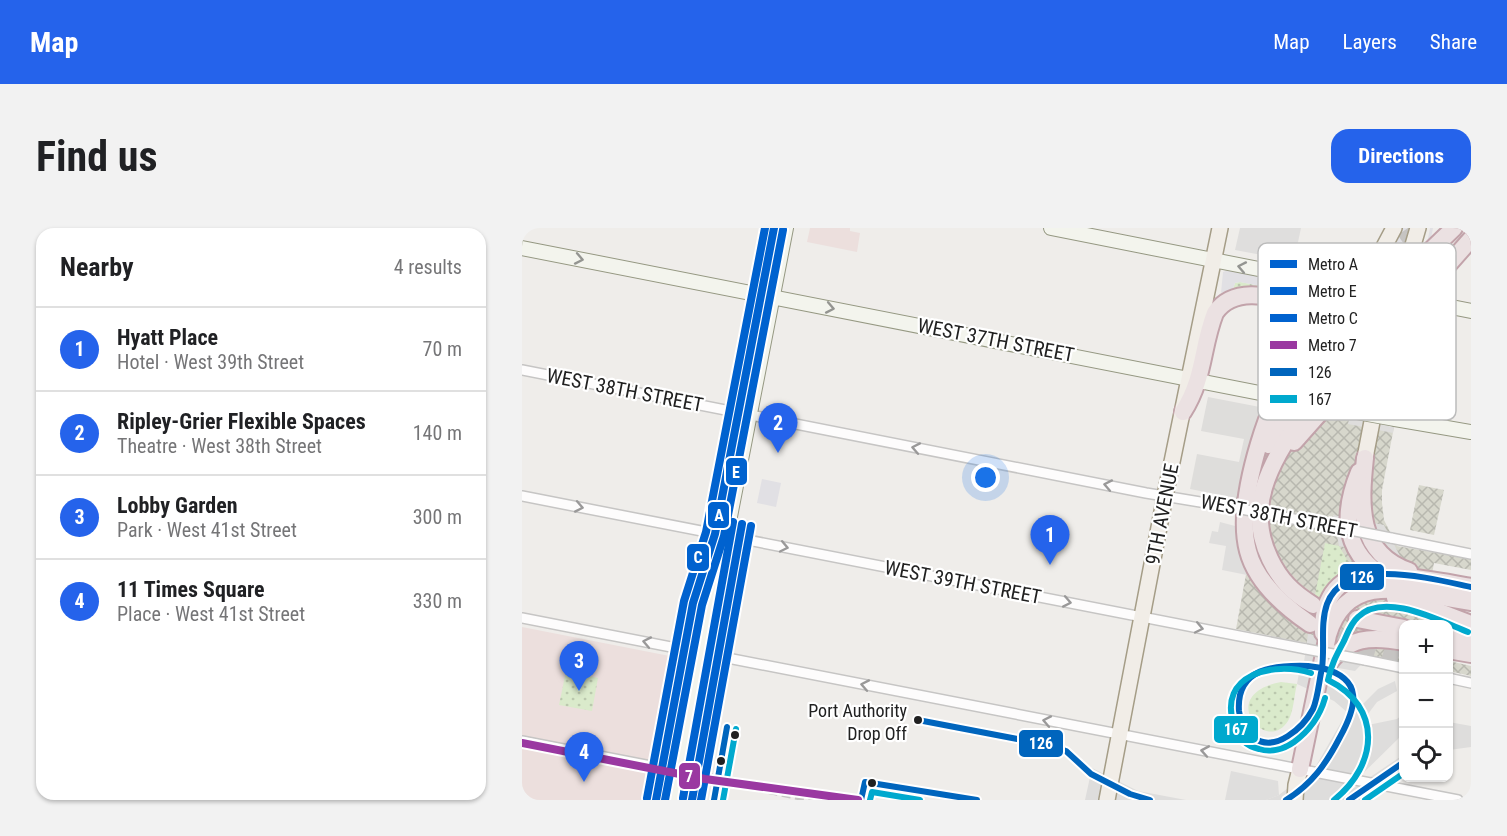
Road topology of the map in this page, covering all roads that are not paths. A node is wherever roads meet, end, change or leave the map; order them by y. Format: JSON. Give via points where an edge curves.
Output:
{"nodes":[{"id":1,"x":786,"y":228,"type":"edge"},
{"id":2,"x":1051,"y":228,"type":"edge"},
{"id":3,"x":1220,"y":228,"type":"edge"},
{"id":4,"x":1394,"y":228,"type":"edge"},
{"id":5,"x":1418,"y":228,"type":"edge"},
{"id":6,"x":1454,"y":228,"type":"edge"},
{"id":7,"x":1471,"y":239,"type":"edge"},
{"id":8,"x":1386,"y":243,"type":"edge"},
{"id":9,"x":1414,"y":243,"type":"tunnel mouth"},
{"id":10,"x":1438,"y":243,"type":"tunnel mouth"},
{"id":11,"x":522,"y":248,"type":"edge"},
{"id":12,"x":1456,"y":256,"type":"edge"},
{"id":13,"x":1213,"y":261,"type":"junction"},
{"id":14,"x":1258,"y":270,"type":"edge"},
{"id":15,"x":1258,"y":296,"type":"edge"},
{"id":16,"x":773,"y":297,"type":"junction"},
{"id":17,"x":1456,"y":308,"type":"edge"},
{"id":18,"x":1471,"y":311,"type":"edge"},
{"id":19,"x":522,"y":370,"type":"edge"},
{"id":20,"x":1194,"y":379,"type":"junction"},
{"id":21,"x":1258,"y":392,"type":"edge"},
{"id":22,"x":1183,"y":412,"type":"joint"},
{"id":23,"x":750,"y":415,"type":"junction"},
{"id":24,"x":1269,"y":420,"type":"edge"},
{"id":25,"x":1282,"y":420,"type":"edge"},
{"id":26,"x":1300,"y":420,"type":"edge"},
{"id":27,"x":1313,"y":420,"type":"edge"},
{"id":28,"x":1372,"y":420,"type":"edge"},
{"id":29,"x":1401,"y":420,"type":"edge"},
{"id":30,"x":1471,"y":432,"type":"edge"},
{"id":31,"x":1365,"y":458,"type":"junction"},
{"id":32,"x":1277,"y":460,"type":"junction"},
{"id":33,"x":1250,"y":486,"type":"junction"},
{"id":34,"x":1165,"y":495,"type":"junction"},
{"id":35,"x":522,"y":496,"type":"edge"},
{"id":36,"x":727,"y":535,"type":"junction"},
{"id":37,"x":1246,"y":535,"type":"junction"},
{"id":38,"x":1471,"y":554,"type":"edge"},
{"id":39,"x":1378,"y":573,"type":"junction"},
{"id":40,"x":1430,"y":579,"type":"junction"},
{"id":41,"x":1286,"y":586,"type":"junction"},
{"id":42,"x":1471,"y":587,"type":"edge"},
{"id":43,"x":1471,"y":602,"type":"edge"},
{"id":44,"x":1313,"y":605,"type":"dead end"},
{"id":45,"x":1142,"y":616,"type":"junction"},
{"id":46,"x":522,"y":618,"type":"edge"},
{"id":47,"x":1357,"y":619,"type":"dead end"},
{"id":48,"x":1310,"y":624,"type":"tunnel mouth"},
{"id":49,"x":1471,"y":624,"type":"edge"},
{"id":50,"x":1399,"y":626,"type":"edge"},
{"id":51,"x":1453,"y":637,"type":"edge"},
{"id":52,"x":1399,"y":641,"type":"edge"},
{"id":53,"x":1471,"y":641,"type":"edge"},
{"id":54,"x":1453,"y":651,"type":"edge"},
{"id":55,"x":704,"y":654,"type":"junction"},
{"id":56,"x":1471,"y":654,"type":"edge"},
{"id":57,"x":1323,"y":658,"type":"junction"},
{"id":58,"x":1399,"y":668,"type":"edge"},
{"id":59,"x":1453,"y":679,"type":"edge"},
{"id":60,"x":1318,"y":680,"type":"junction"},
{"id":61,"x":1471,"y":683,"type":"edge"},
{"id":62,"x":1120,"y":735,"type":"junction"},
{"id":63,"x":522,"y":741,"type":"edge"},
{"id":64,"x":1300,"y":768,"type":"junction"},
{"id":65,"x":681,"y":772,"type":"junction"},
{"id":66,"x":703,"y":777,"type":"tunnel mouth"},
{"id":67,"x":675,"y":800,"type":"edge"},
{"id":68,"x":1107,"y":800,"type":"edge"},
{"id":69,"x":1295,"y":800,"type":"edge"},
{"id":70,"x":1458,"y":800,"type":"edge"}],
"edges":[{"from":1,"to":16,"type":"main road"},
{"from":2,"to":13,"type":"main road"},
{"from":3,"to":13,"type":"main road"},
{"from":4,"to":8,"type":"main road"},
{"from":5,"to":9,"type":"main road"},
{"from":6,"to":10,"type":"highway"},
{"from":7,"to":12,"type":"highway"},
{"from":11,"to":16,"type":"main road","name":"WEST 37TH STREET","one_way":true},
{"from":14,"to":13,"type":"main road","one_way":true},
{"from":13,"to":20,"type":"main road"},
{"from":15,"to":20,"type":"highway","via":[[1237,297],[1215,313]]},
{"from":16,"to":20,"type":"main road","name":"WEST 37TH STREET","one_way":true},
{"from":16,"to":23,"type":"main road"},
{"from":17,"to":18,"type":"main road"},
{"from":19,"to":23,"type":"street","name":"WEST 38TH STREET"},
{"from":20,"to":21,"type":"main road","name":"WEST 37TH STREET","bridge":true},
{"from":20,"to":22,"type":"highway"},
{"from":22,"to":34,"type":"main road","name":"9TH AVENUE"},
{"from":34,"to":23,"type":"street","name":"WEST 38TH STREET","one_way":true},
{"from":23,"to":36,"type":"main road"},
{"from":24,"to":33,"type":"highway","via":[[1256,453]]},
{"from":25,"to":33,"type":"highway"},
{"from":26,"to":32,"type":"highway"},
{"from":27,"to":32,"type":"highway"},
{"from":28,"to":31,"type":"main road"},
{"from":29,"to":30,"type":"main road","name":"WEST 37TH STREET","bridge":true},
{"from":31,"to":39,"type":"highway","via":[[1348,506],[1348,525],[1357,553],[1364,564]]},
{"from":31,"to":40,"type":"highway","via":[[1364,518],[1372,542],[1389,563]]},
{"from":32,"to":41,"type":"highway","via":[[1263,486],[1258,518],[1268,554]]},
{"from":33,"to":37,"type":"highway"},
{"from":34,"to":38,"type":"street","name":"WEST 38TH STREET","bridge":true},
{"from":34,"to":45,"type":"main road","name":"9TH AVENUE"},
{"from":35,"to":36,"type":"street","name":"WEST 39TH STREET","one_way":true},
{"from":36,"to":45,"type":"street","name":"WEST 39TH STREET","one_way":true},
{"from":36,"to":55,"type":"main road"},
{"from":37,"to":41,"type":"highway","via":[[1262,567]]},
{"from":37,"to":48,"type":"highway","via":[[1253,564],[1267,585]]},
{"from":39,"to":40,"type":"highway"},
{"from":39,"to":57,"type":"highway","via":[[1353,578],[1329,597],[1323,620]]},
{"from":40,"to":42,"type":"highway"},
{"from":41,"to":44,"type":"highway"},
{"from":43,"to":57,"type":"highway","via":[[1388,588],[1364,594],[1346,604],[1335,617]]},
{"from":45,"to":58,"type":"street","name":"WEST 39TH STREET","one_way":true,"bridge":true},
{"from":45,"to":62,"type":"main road","name":"9TH AVENUE"},
{"from":55,"to":46,"type":"street","one_way":true},
{"from":47,"to":50,"type":"highway"},
{"from":49,"to":57,"type":"highway","via":[[1401,599],[1372,600],[1344,618]]},
{"from":51,"to":53,"type":"highway"},
{"from":52,"to":60,"type":"highway","via":[[1380,637],[1351,644],[1331,661]]},
{"from":54,"to":56,"type":"highway"},
{"from":62,"to":55,"type":"street","one_way":true},
{"from":55,"to":65,"type":"main road"},
{"from":57,"to":60,"type":"highway"},
{"from":59,"to":61,"type":"street"},
{"from":60,"to":64,"type":"highway"},
{"from":64,"to":62,"type":"street","one_way":true},
{"from":62,"to":68,"type":"main road","name":"9TH AVENUE"},
{"from":63,"to":65,"type":"street"},
{"from":64,"to":69,"type":"main road"},
{"from":64,"to":70,"type":"street"},
{"from":65,"to":66,"type":"street"},
{"from":65,"to":67,"type":"main road"}]}
